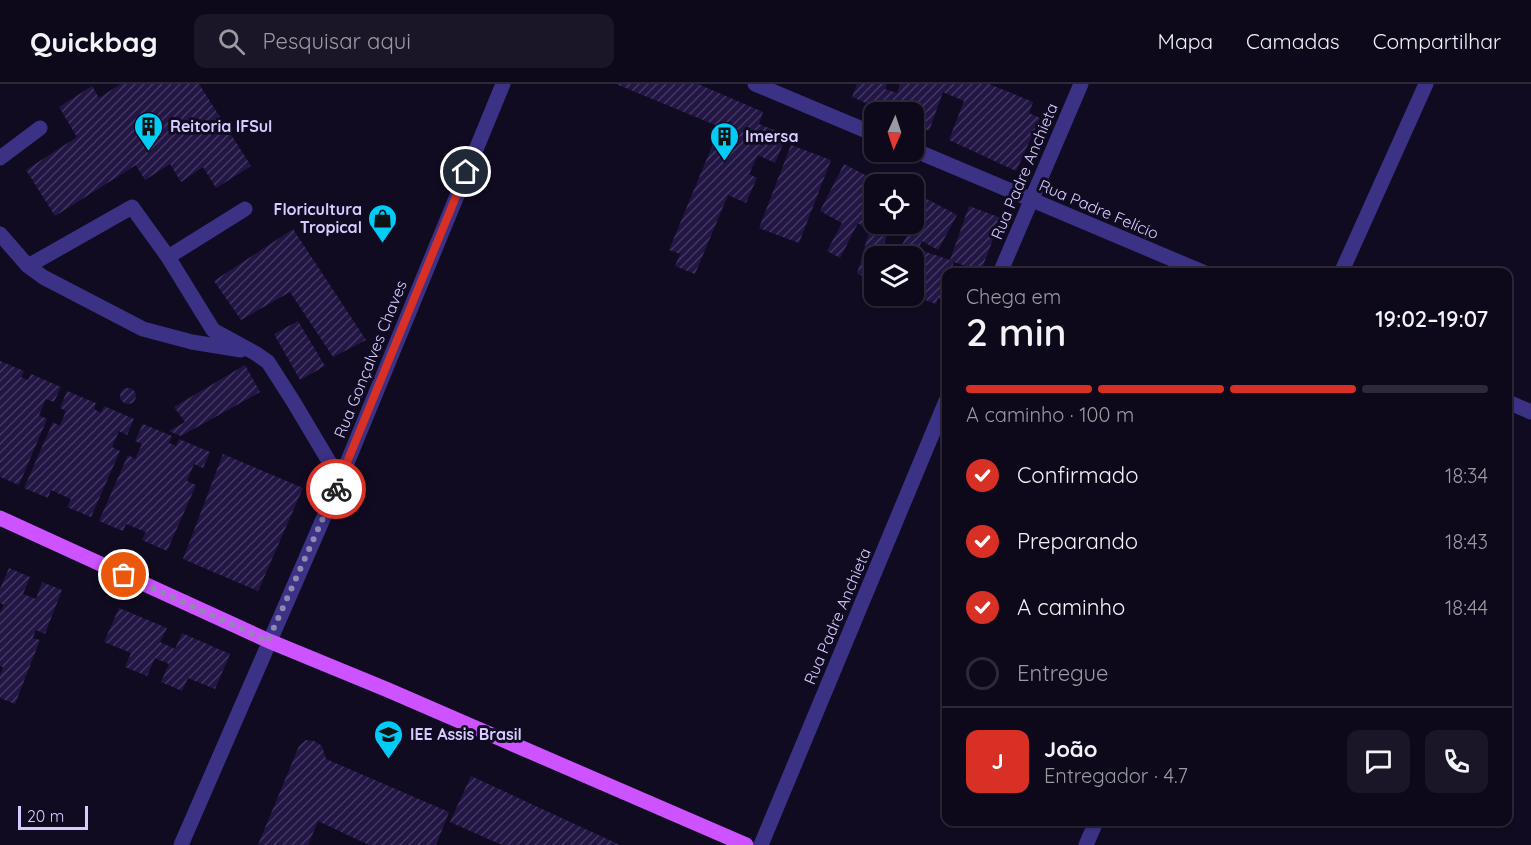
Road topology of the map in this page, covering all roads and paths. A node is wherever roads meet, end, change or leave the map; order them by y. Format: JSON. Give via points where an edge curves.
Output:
{"nodes":[{"id":1,"x":503,"y":84,"type":"edge"},
{"id":2,"x":755,"y":84,"type":"edge"},
{"id":3,"x":1081,"y":84,"type":"edge"},
{"id":4,"x":1426,"y":84,"type":"edge"},
{"id":5,"x":40,"y":128,"type":"dead end"},
{"id":6,"x":864,"y":130,"type":"edge"},
{"id":7,"x":924,"y":154,"type":"edge"},
{"id":8,"x":0,"y":158,"type":"edge"},
{"id":9,"x":1031,"y":199,"type":"junction"},
{"id":10,"x":246,"y":209,"type":"dead end"},
{"id":11,"x":0,"y":234,"type":"edge"},
{"id":12,"x":168,"y":257,"type":"junction"},
{"id":13,"x":28,"y":266,"type":"junction"},
{"id":14,"x":1002,"y":268,"type":"edge"},
{"id":15,"x":1193,"y":268,"type":"edge"},
{"id":16,"x":1343,"y":268,"type":"edge"},
{"id":17,"x":255,"y":353,"type":"junction"},
{"id":18,"x":1512,"y":404,"type":"edge"},
{"id":19,"x":942,"y":411,"type":"edge"},
{"id":20,"x":1531,"y":412,"type":"edge"},
{"id":21,"x":340,"y":480,"type":"junction"},
{"id":22,"x":0,"y":518,"type":"edge"},
{"id":23,"x":268,"y":641,"type":"junction"},
{"id":24,"x":1094,"y":826,"type":"edge"},
{"id":25,"x":181,"y":845,"type":"edge"},
{"id":26,"x":746,"y":845,"type":"edge"},
{"id":27,"x":761,"y":845,"type":"edge"},
{"id":28,"x":1086,"y":845,"type":"edge"}],
"edges":[{"from":1,"to":21,"type":"street","name":"Rua Gonçalves Chaves"},
{"from":2,"to":6,"type":"street"},
{"from":3,"to":9,"type":"street","name":"Rua Padre Anchieta"},
{"from":4,"to":16,"type":"street"},
{"from":5,"to":8,"type":"street"},
{"from":7,"to":9,"type":"street","name":"Rua Padre Felício"},
{"from":9,"to":14,"type":"street","name":"Rua Padre Anchieta"},
{"from":9,"to":15,"type":"street","name":"Rua Padre Felício"},
{"from":10,"to":12,"type":"street"},
{"from":11,"to":13,"type":"street"},
{"from":12,"to":13,"type":"street","via":[[132,207]]},
{"from":12,"to":17,"type":"street","via":[[213,330]]},
{"from":13,"to":17,"type":"street","via":[[142,329]]},
{"from":17,"to":21,"type":"street","via":[[268,362]]},
{"from":18,"to":20,"type":"street"},
{"from":19,"to":27,"type":"street","name":"Rua Padre Anchieta"},
{"from":21,"to":23,"type":"street","name":"Rua Gonçalves Chaves"},
{"from":22,"to":23,"type":"main road"},
{"from":23,"to":25,"type":"street","name":"Rua Gonçalves Chaves"},
{"from":23,"to":26,"type":"main road"},
{"from":24,"to":28,"type":"street"}]}
